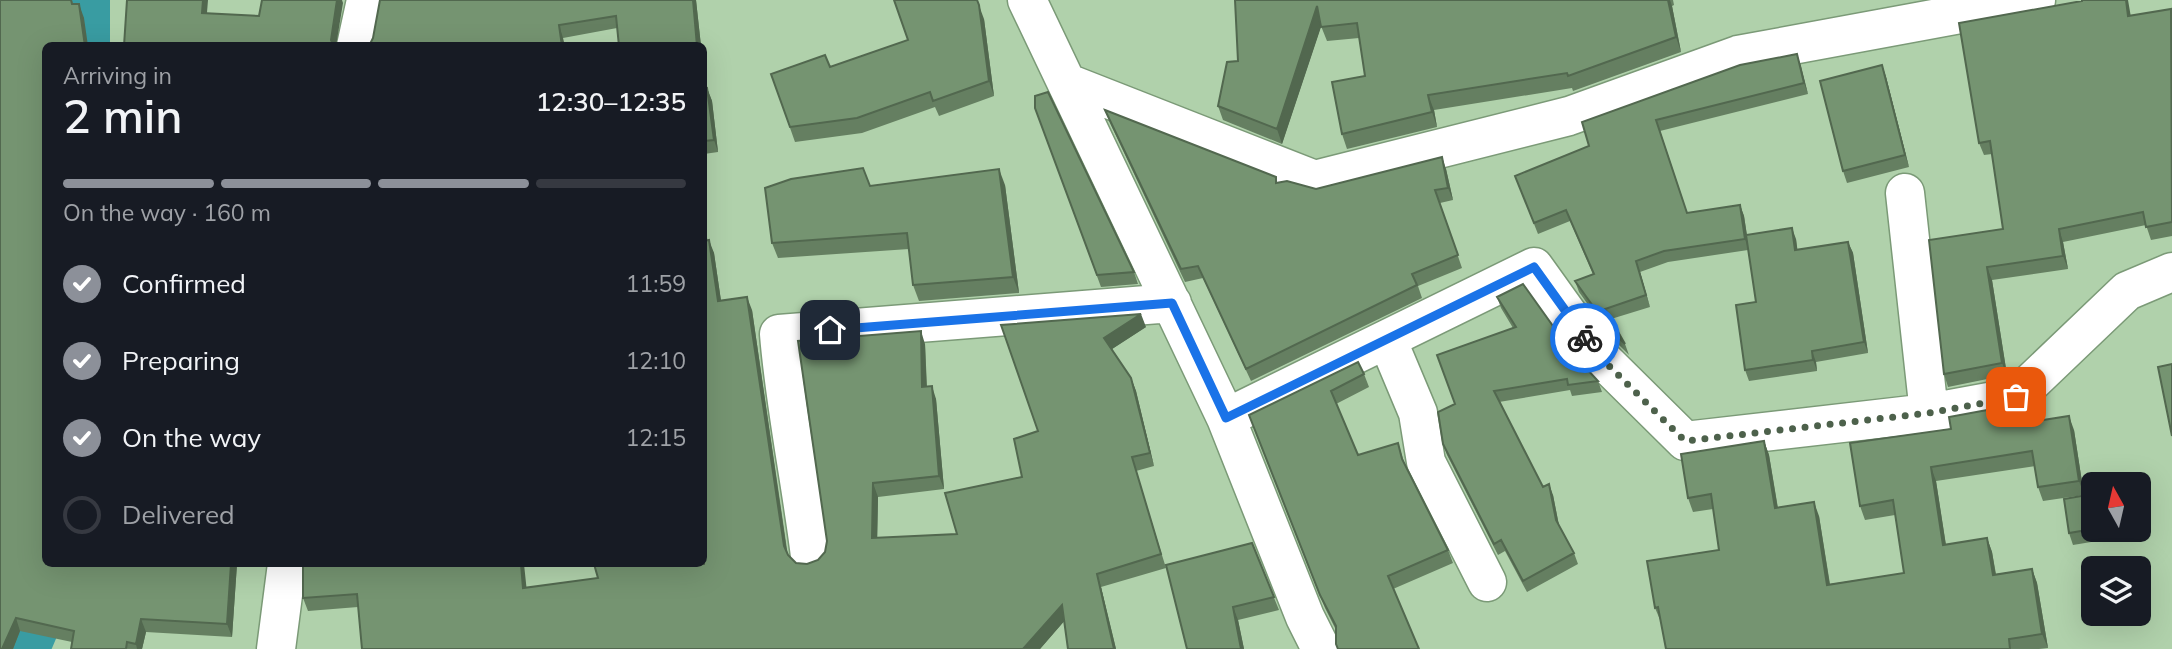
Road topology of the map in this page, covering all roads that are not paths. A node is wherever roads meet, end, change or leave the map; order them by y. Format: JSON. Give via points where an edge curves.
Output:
{"nodes":[{"id":1,"x":366,"y":0,"type":"edge"},
{"id":2,"x":1027,"y":0,"type":"edge"},
{"id":3,"x":2036,"y":0,"type":"edge"},
{"id":4,"x":357,"y":42,"type":"edge"},
{"id":5,"x":1070,"y":84,"type":"junction"},
{"id":6,"x":1905,"y":193,"type":"dead end"},
{"id":7,"x":2172,"y":272,"type":"edge"},
{"id":8,"x":1172,"y":303,"type":"junction"},
{"id":9,"x":1387,"y":339,"type":"junction"},
{"id":10,"x":1929,"y":413,"type":"junction"},
{"id":11,"x":1226,"y":418,"type":"junction"},
{"id":12,"x":810,"y":556,"type":"dead end"},
{"id":13,"x":287,"y":567,"type":"edge"},
{"id":14,"x":1487,"y":582,"type":"dead end"},
{"id":15,"x":276,"y":649,"type":"edge"},
{"id":16,"x":1321,"y":649,"type":"edge"}],
"edges":[{"from":1,"to":4,"type":"street"},
{"from":2,"to":5,"type":"street"},
{"from":3,"to":5,"type":"street","via":[[1738,55],[1569,116],[1315,180]]},
{"from":5,"to":8,"type":"street"},
{"from":6,"to":10,"type":"street"},
{"from":7,"to":10,"type":"street","via":[[2127,291],[2016,397]]},
{"from":8,"to":11,"type":"street"},
{"from":8,"to":12,"type":"street","via":[[779,334]]},
{"from":9,"to":10,"type":"street","via":[[1534,267],[1595,352],[1685,441]]},
{"from":9,"to":11,"type":"street"},
{"from":9,"to":14,"type":"street","via":[[1418,413],[1426,462]]},
{"from":11,"to":16,"type":"street"},
{"from":13,"to":15,"type":"street"}]}
